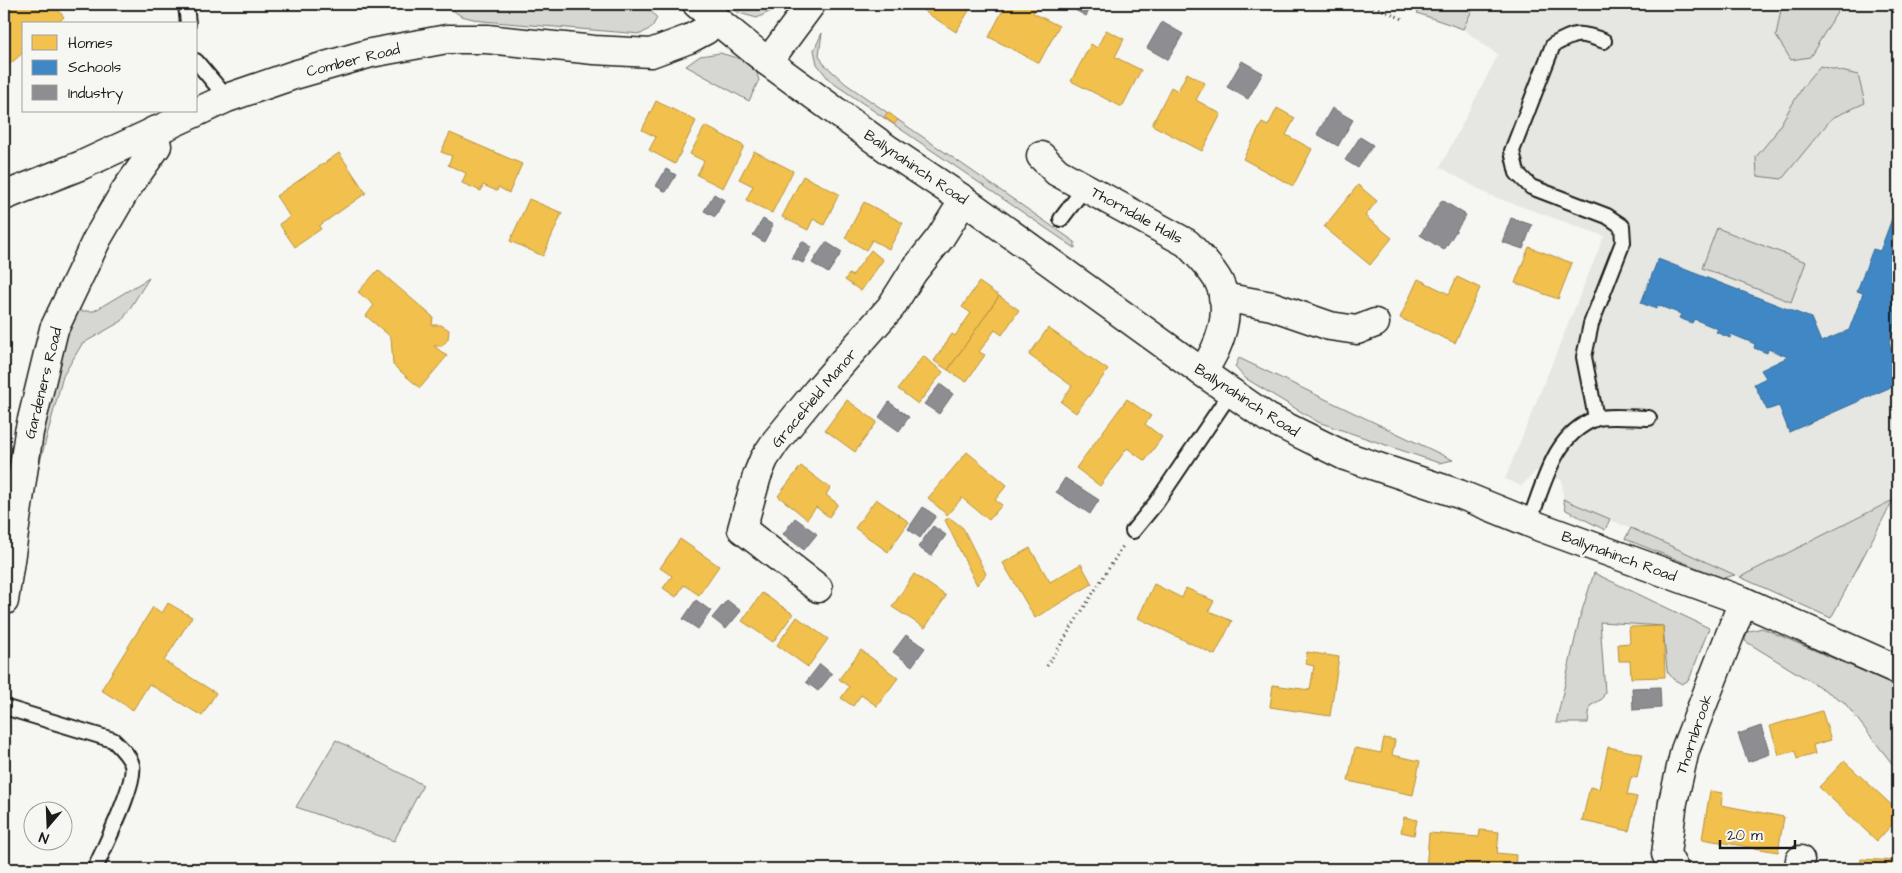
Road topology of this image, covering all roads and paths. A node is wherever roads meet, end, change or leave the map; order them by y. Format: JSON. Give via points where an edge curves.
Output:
{"nodes":[{"id":1,"x":186,"y":4,"type":"edge"},
{"id":2,"x":811,"y":4,"type":"edge"},
{"id":3,"x":1369,"y":4,"type":"edge"},
{"id":4,"x":706,"y":11,"type":"edge"},
{"id":5,"x":1403,"y":18,"type":"dead end"},
{"id":6,"x":188,"y":22,"type":"edge"},
{"id":7,"x":1604,"y":41,"type":"dead end"},
{"id":8,"x":768,"y":62,"type":"junction"},
{"id":9,"x":198,"y":63,"type":"edge"},
{"id":10,"x":227,"y":98,"type":"junction"},
{"id":11,"x":198,"y":111,"type":"edge"},
{"id":12,"x":196,"y":112,"type":"edge"},
{"id":13,"x":154,"y":131,"type":"junction"},
{"id":14,"x":1041,"y":156,"type":"dead end"},
{"id":15,"x":1086,"y":186,"type":"junction"},
{"id":16,"x":4,"y":196,"type":"edge"},
{"id":17,"x":964,"y":200,"type":"junction"},
{"id":18,"x":1061,"y":219,"type":"dead end"},
{"id":19,"x":1223,"y":297,"type":"junction"},
{"id":20,"x":1375,"y":323,"type":"dead end"},
{"id":21,"x":1202,"y":372,"type":"junction"},
{"id":22,"x":1231,"y":392,"type":"junction"},
{"id":23,"x":1596,"y":418,"type":"junction"},
{"id":24,"x":1649,"y":418,"type":"dead end"},
{"id":25,"x":1529,"y":522,"type":"junction"},
{"id":26,"x":1133,"y":530,"type":"joint"},
{"id":27,"x":818,"y":588,"type":"dead end"},
{"id":28,"x":4,"y":601,"type":"edge"},
{"id":29,"x":1743,"y":601,"type":"junction"},
{"id":30,"x":1047,"y":666,"type":"dead end"},
{"id":31,"x":1898,"y":670,"type":"edge"},
{"id":32,"x":4,"y":707,"type":"edge"},
{"id":33,"x":95,"y":869,"type":"edge"},
{"id":34,"x":1674,"y":869,"type":"edge"}],
"edges":[{"from":1,"to":6,"type":"lane"},
{"from":2,"to":8,"type":"street"},
{"from":3,"to":5,"type":"path"},
{"from":4,"to":8,"type":"street","name":"Ballynahinch Road"},
{"from":4,"to":10,"type":"street","name":"Comber Road","via":[[706,30],[651,53],[487,39],[446,39],[371,53]]},
{"from":7,"to":23,"type":"lane","via":[[1574,34],[1553,45],[1512,151],[1518,173],[1531,187],[1607,216],[1622,226],[1623,242],[1591,324],[1584,356]]},
{"from":8,"to":17,"type":"street","name":"Ballynahinch Road"},
{"from":9,"to":10,"type":"lane"},
{"from":10,"to":11,"type":"street","name":"Comber Road"},
{"from":12,"to":13,"type":"street","name":"Comber Road"},
{"from":13,"to":16,"type":"street","name":"Comber Road","via":[[82,165]]},
{"from":13,"to":28,"type":"street","name":"Gardeners Road","via":[[157,146],[125,191],[97,240],[54,329],[29,432]]},
{"from":14,"to":15,"type":"street","name":"Thorndale Halls","via":[[1057,172]]},
{"from":15,"to":18,"type":"lane"},
{"from":15,"to":19,"type":"street","name":"Thorndale Halls","via":[[1188,243],[1219,282]]},
{"from":17,"to":21,"type":"street","name":"Ballynahinch Road"},
{"from":17,"to":27,"type":"street","name":"Gracefield Manor","via":[[891,307],[776,441],[757,476],[742,529]]},
{"from":19,"to":20,"type":"street","via":[[1272,306],[1330,326],[1357,330]]},
{"from":19,"to":21,"type":"street","name":"Thorndale Halls","via":[[1226,305],[1222,333],[1214,356]]},
{"from":21,"to":22,"type":"street","name":"Ballynahinch Road"},
{"from":22,"to":25,"type":"street","name":"Ballynahinch Road","via":[[1268,418],[1344,456],[1459,494]]},
{"from":22,"to":26,"type":"lane","via":[[1156,503]]},
{"from":23,"to":24,"type":"lane"},
{"from":23,"to":25,"type":"lane","via":[[1574,432],[1555,454]]},
{"from":25,"to":29,"type":"street","name":"Ballynahinch Road"},
{"from":26,"to":30,"type":"path"},
{"from":29,"to":31,"type":"street","name":"Ballynahinch Road"},
{"from":29,"to":34,"type":"street","name":"Thornbrook","via":[[1686,750],[1673,802],[1666,854]]},
{"from":32,"to":33,"type":"lane","via":[[113,740],[124,751],[132,766],[128,791]]}]}
